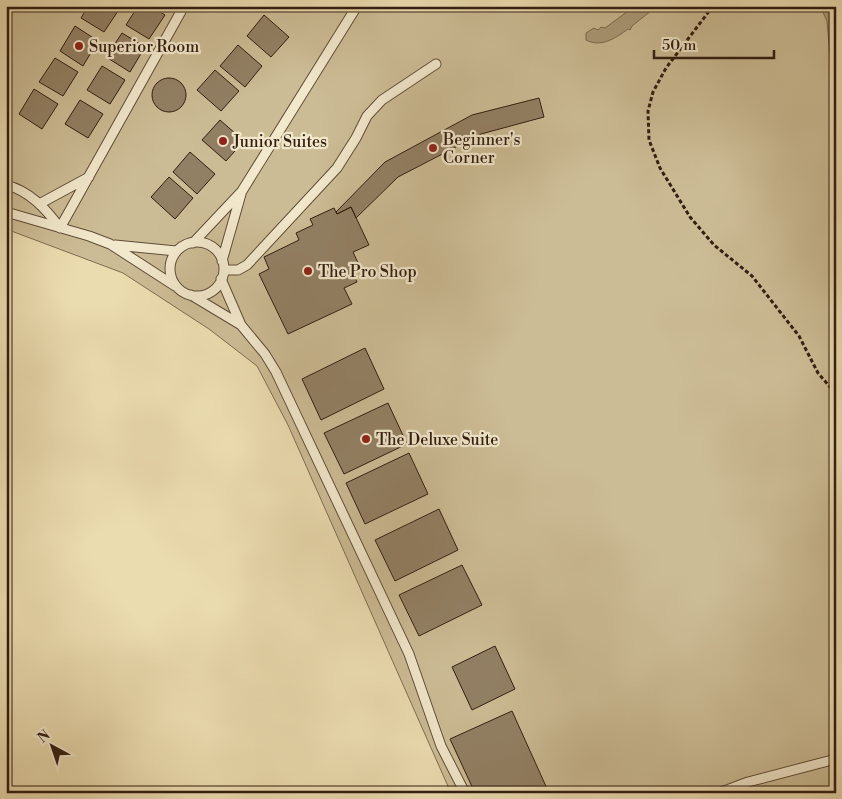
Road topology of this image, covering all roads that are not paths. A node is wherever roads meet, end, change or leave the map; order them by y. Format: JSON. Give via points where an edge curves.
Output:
{"nodes":[{"id":1,"x":184,"y":6,"type":"edge"},
{"id":2,"x":357,"y":6,"type":"edge"},
{"id":3,"x":436,"y":64,"type":"dead end"},
{"id":4,"x":89,"y":177,"type":"junction"},
{"id":5,"x":6,"y":185,"type":"edge"},
{"id":6,"x":242,"y":191,"type":"junction"},
{"id":7,"x":41,"y":203,"type":"junction"},
{"id":8,"x":6,"y":212,"type":"edge"},
{"id":9,"x":60,"y":228,"type":"junction"},
{"id":10,"x":193,"y":242,"type":"junction"},
{"id":11,"x":110,"y":244,"type":"junction"},
{"id":12,"x":176,"y":251,"type":"junction"},
{"id":13,"x":222,"y":270,"type":"junction"},
{"id":14,"x":175,"y":286,"type":"junction"},
{"id":15,"x":191,"y":295,"type":"junction"},
{"id":16,"x":241,"y":325,"type":"junction"},
{"id":17,"x":836,"y":759,"type":"edge"},
{"id":18,"x":465,"y":793,"type":"edge"},
{"id":19,"x":720,"y":793,"type":"edge"}],
"edges":[{"from":1,"to":4,"type":"lane"},
{"from":2,"to":6,"type":"lane"},
{"from":3,"to":13,"type":"lane","via":[[382,100],[367,116],[337,168],[246,265],[238,270]]},
{"from":4,"to":7,"type":"lane"},
{"from":4,"to":9,"type":"lane"},
{"from":5,"to":7,"type":"lane"},
{"from":6,"to":10,"type":"lane"},
{"from":6,"to":13,"type":"lane"},
{"from":7,"to":9,"type":"lane"},
{"from":8,"to":9,"type":"lane"},
{"from":9,"to":11,"type":"lane"},
{"from":10,"to":12,"type":"lane"},
{"from":10,"to":13,"type":"lane","via":[[211,246]]},
{"from":11,"to":12,"type":"lane"},
{"from":11,"to":14,"type":"lane"},
{"from":12,"to":14,"type":"lane","via":[[170,268]]},
{"from":13,"to":15,"type":"lane","via":[[217,287],[200,296]]},
{"from":13,"to":16,"type":"lane"},
{"from":14,"to":15,"type":"lane"},
{"from":15,"to":16,"type":"lane"},
{"from":16,"to":18,"type":"lane","via":[[276,372],[409,654],[441,746]]},
{"from":17,"to":19,"type":"lane","via":[[748,782]]}]}
